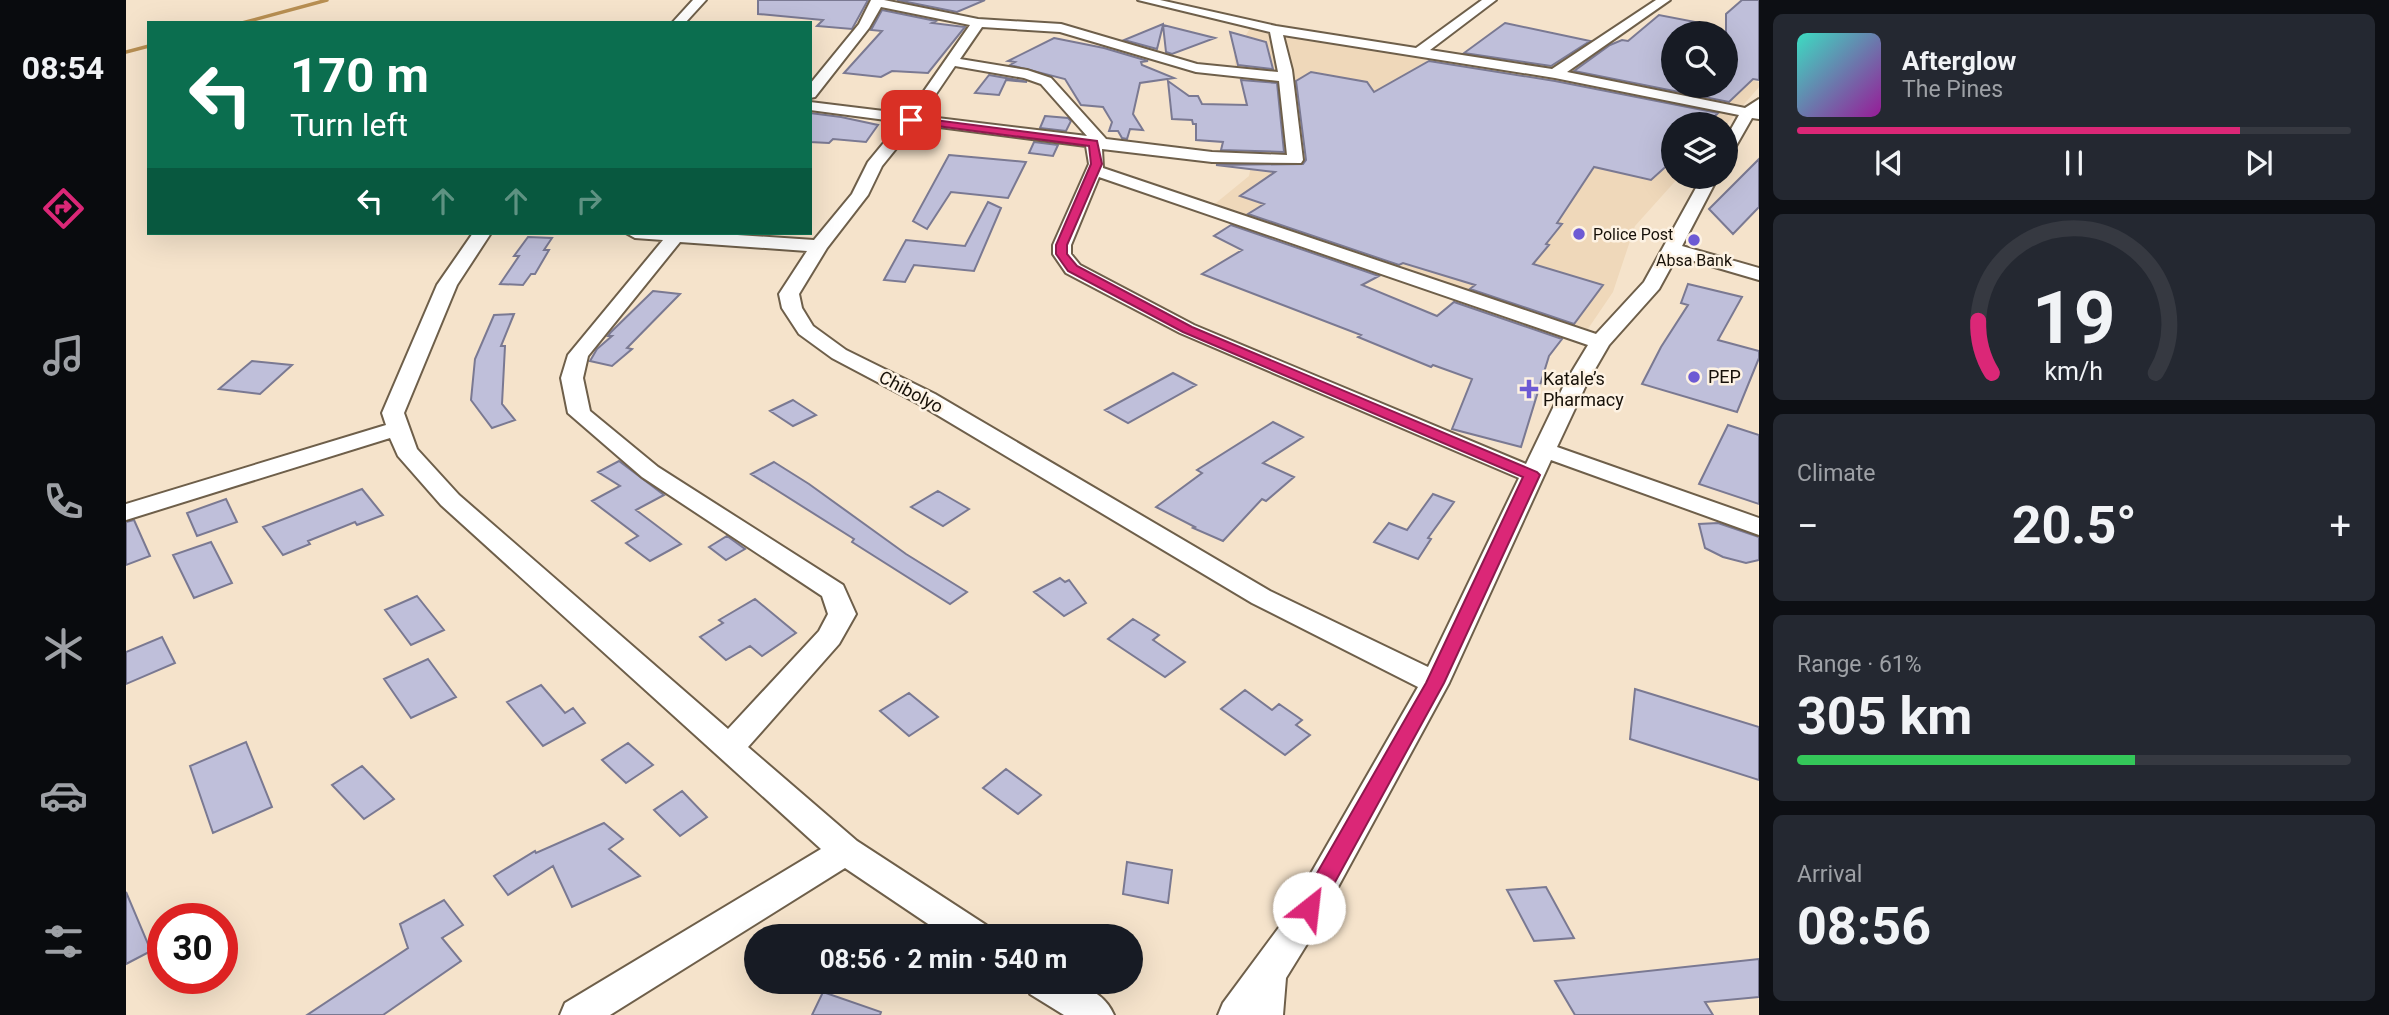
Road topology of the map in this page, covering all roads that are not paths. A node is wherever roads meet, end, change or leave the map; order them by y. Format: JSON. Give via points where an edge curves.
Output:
{"nodes":[{"id":1,"x":700,"y":0,"type":"edge"},
{"id":2,"x":1490,"y":0,"type":"edge"},
{"id":3,"x":1664,"y":0,"type":"edge"},
{"id":4,"x":877,"y":1,"type":"edge"},
{"id":5,"x":1154,"y":1,"type":"edge"},
{"id":6,"x":680,"y":21,"type":"edge"},
{"id":7,"x":978,"y":23,"type":"junction"},
{"id":8,"x":1276,"y":30,"type":"junction"},
{"id":9,"x":1418,"y":53,"type":"junction"},
{"id":10,"x":950,"y":61,"type":"junction"},
{"id":11,"x":1555,"y":74,"type":"junction"},
{"id":12,"x":1284,"y":77,"type":"junction"},
{"id":13,"x":812,"y":91,"type":"edge"},
{"id":14,"x":812,"y":106,"type":"edge"},
{"id":15,"x":1755,"y":110,"type":"edge"},
{"id":16,"x":911,"y":120,"type":"junction"},
{"id":17,"x":1738,"y":133,"type":"edge"},
{"id":18,"x":1098,"y":144,"type":"junction"},
{"id":19,"x":1094,"y":170,"type":"junction"},
{"id":20,"x":1704,"y":189,"type":"edge"},
{"id":21,"x":481,"y":235,"type":"edge"},
{"id":22,"x":676,"y":235,"type":"edge"},
{"id":23,"x":819,"y":246,"type":"junction"},
{"id":24,"x":1672,"y":249,"type":"junction"},
{"id":25,"x":1759,"y":274,"type":"edge"},
{"id":26,"x":1600,"y":342,"type":"junction"},
{"id":27,"x":398,"y":428,"type":"junction"},
{"id":28,"x":1544,"y":450,"type":"junction"},
{"id":29,"x":1532,"y":475,"type":"junction"},
{"id":30,"x":126,"y":512,"type":"edge"},
{"id":31,"x":1759,"y":527,"type":"edge"},
{"id":32,"x":1435,"y":683,"type":"junction"},
{"id":33,"x":729,"y":748,"type":"junction"},
{"id":34,"x":845,"y":850,"type":"junction"},
{"id":35,"x":956,"y":924,"type":"edge"},
{"id":36,"x":1268,"y":974,"type":"junction"},
{"id":37,"x":1062,"y":997,"type":"edge"},
{"id":38,"x":578,"y":1015,"type":"edge"},
{"id":39,"x":1096,"y":1015,"type":"edge"},
{"id":40,"x":1236,"y":1015,"type":"edge"},
{"id":41,"x":1265,"y":1015,"type":"edge"}],
"edges":[{"from":1,"to":6,"type":"street"},
{"from":2,"to":9,"type":"street"},
{"from":3,"to":11,"type":"street"},
{"from":4,"to":7,"type":"street"},
{"from":4,"to":13,"type":"street","via":[[865,25]]},
{"from":5,"to":8,"type":"street"},
{"from":7,"to":10,"type":"street","name":"Chibolyo"},
{"from":7,"to":12,"type":"street","via":[[1061,27],[1196,68]]},
{"from":8,"to":9,"type":"street"},
{"from":8,"to":12,"type":"street"},
{"from":9,"to":11,"type":"street"},
{"from":10,"to":16,"type":"street","name":"Chibolyo"},
{"from":10,"to":18,"type":"street","via":[[1027,74],[1046,82]]},
{"from":11,"to":15,"type":"street"},
{"from":12,"to":18,"type":"street","via":[[1295,160],[1212,157]]},
{"from":14,"to":16,"type":"street"},
{"from":15,"to":17,"type":"street"},
{"from":16,"to":18,"type":"street"},
{"from":16,"to":23,"type":"street","name":"Chibolyo"},
{"from":18,"to":19,"type":"street"},
{"from":19,"to":26,"type":"street"},
{"from":19,"to":29,"type":"street","via":[[1062,245],[1062,254],[1073,269],[1187,329]]},
{"from":20,"to":24,"type":"street"},
{"from":21,"to":27,"type":"street","via":[[443,296],[393,413]]},
{"from":22,"to":23,"type":"street"},
{"from":22,"to":33,"type":"street","via":[[579,355],[572,379],[579,413],[650,472],[834,591],[842,614],[829,637]]},
{"from":23,"to":32,"type":"street","name":"Chibolyo","via":[[789,293],[792,308],[806,330],[839,354],[927,399],[1261,597]]},
{"from":24,"to":25,"type":"street"},
{"from":24,"to":26,"type":"street","via":[[1652,285]]},
{"from":26,"to":28,"type":"street"},
{"from":27,"to":30,"type":"street"},
{"from":27,"to":33,"type":"street","via":[[406,451],[450,500]]},
{"from":28,"to":29,"type":"street"},
{"from":28,"to":31,"type":"street"},
{"from":29,"to":32,"type":"street"},
{"from":32,"to":36,"type":"street"},
{"from":33,"to":34,"type":"street"},
{"from":34,"to":35,"type":"street"},
{"from":34,"to":38,"type":"street"},
{"from":36,"to":40,"type":"street"},
{"from":36,"to":41,"type":"street"},
{"from":37,"to":39,"type":"street"}]}
